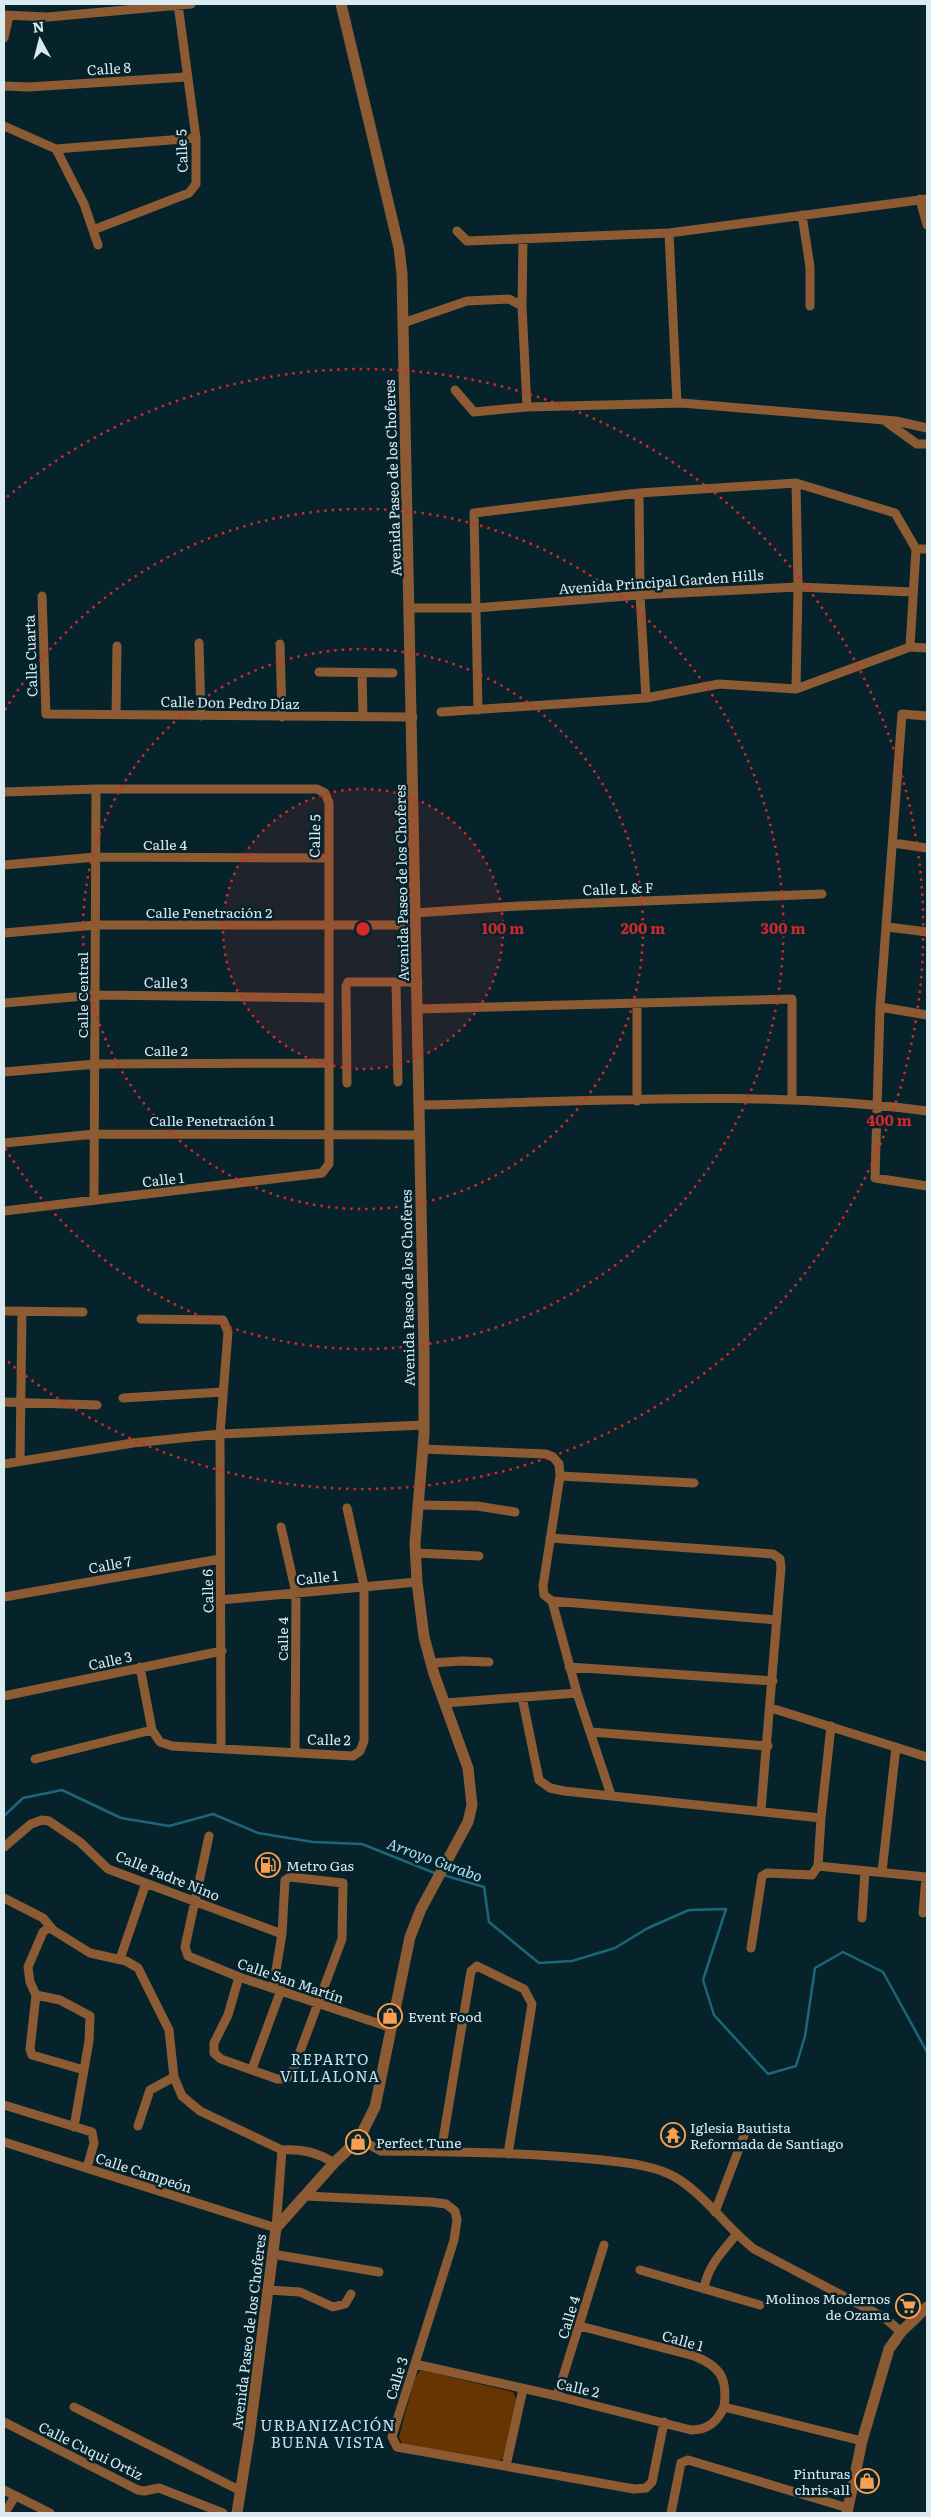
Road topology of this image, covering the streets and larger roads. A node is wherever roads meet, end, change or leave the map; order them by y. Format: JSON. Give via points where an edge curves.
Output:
{"nodes":[{"id":1,"x":191,"y":4,"type":"edge"},
{"id":2,"x":341,"y":4,"type":"edge"},
{"id":3,"x":178,"y":5,"type":"edge"},
{"id":4,"x":6,"y":16,"type":"edge"},
{"id":5,"x":4,"y":38,"type":"edge"},
{"id":6,"x":186,"y":77,"type":"junction"},
{"id":7,"x":4,"y":86,"type":"edge"},
{"id":8,"x":4,"y":126,"type":"edge"},
{"id":9,"x":196,"y":138,"type":"junction"},
{"id":10,"x":56,"y":149,"type":"junction"},
{"id":11,"x":924,"y":199,"type":"edge"},
{"id":12,"x":802,"y":215,"type":"junction"},
{"id":13,"x":927,"y":225,"type":"edge"},
{"id":14,"x":93,"y":230,"type":"junction"},
{"id":15,"x":457,"y":231,"type":"dead end"},
{"id":16,"x":668,"y":233,"type":"junction"},
{"id":17,"x":523,"y":239,"type":"junction"},
{"id":18,"x":98,"y":245,"type":"dead end"},
{"id":19,"x":522,"y":306,"type":"junction"},
{"id":20,"x":810,"y":306,"type":"dead end"},
{"id":21,"x":403,"y":323,"type":"junction"},
{"id":22,"x":455,"y":390,"type":"dead end"},
{"id":23,"x":677,"y":403,"type":"junction"},
{"id":24,"x":527,"y":407,"type":"junction"},
{"id":25,"x":884,"y":420,"type":"junction"},
{"id":26,"x":927,"y":428,"type":"edge"},
{"id":27,"x":927,"y":444,"type":"edge"},
{"id":28,"x":796,"y":483,"type":"junction"},
{"id":29,"x":639,"y":493,"type":"junction"},
{"id":30,"x":916,"y":549,"type":"junction"},
{"id":31,"x":927,"y":549,"type":"edge"},
{"id":32,"x":798,"y":587,"type":"junction"},
{"id":33,"x":913,"y":592,"type":"junction"},
{"id":34,"x":640,"y":595,"type":"junction"},
{"id":35,"x":42,"y":596,"type":"dead end"},
{"id":36,"x":410,"y":608,"type":"junction"},
{"id":37,"x":476,"y":608,"type":"junction"},
{"id":38,"x":199,"y":643,"type":"dead end"},
{"id":39,"x":280,"y":644,"type":"dead end"},
{"id":40,"x":117,"y":646,"type":"dead end"},
{"id":41,"x":910,"y":647,"type":"junction"},
{"id":42,"x":927,"y":648,"type":"edge"},
{"id":43,"x":319,"y":672,"type":"dead end"},
{"id":44,"x":362,"y":673,"type":"junction"},
{"id":45,"x":392,"y":674,"type":"dead end"},
{"id":46,"x":796,"y":689,"type":"junction"},
{"id":47,"x":646,"y":698,"type":"junction"},
{"id":48,"x":478,"y":710,"type":"junction"},
{"id":49,"x":441,"y":712,"type":"dead end"},
{"id":50,"x":46,"y":714,"type":"joint"},
{"id":51,"x":116,"y":714,"type":"junction"},
{"id":52,"x":201,"y":716,"type":"junction"},
{"id":53,"x":927,"y":716,"type":"edge"},
{"id":54,"x":282,"y":717,"type":"junction"},
{"id":55,"x":363,"y":717,"type":"junction"},
{"id":56,"x":413,"y":717,"type":"junction"},
{"id":57,"x":96,"y":789,"type":"junction"},
{"id":58,"x":4,"y":792,"type":"edge"},
{"id":59,"x":893,"y":843,"type":"junction"},
{"id":60,"x":927,"y":848,"type":"edge"},
{"id":61,"x":96,"y":857,"type":"junction"},
{"id":62,"x":328,"y":858,"type":"junction"},
{"id":63,"x":4,"y":864,"type":"edge"},
{"id":64,"x":822,"y":894,"type":"dead end"},
{"id":65,"x":415,"y":919,"type":"junction"},
{"id":66,"x":96,"y":926,"type":"junction"},
{"id":67,"x":329,"y":926,"type":"junction"},
{"id":68,"x":888,"y":927,"type":"junction"},
{"id":69,"x":927,"y":932,"type":"edge"},
{"id":70,"x":4,"y":934,"type":"edge"},
{"id":71,"x":396,"y":982,"type":"junction"},
{"id":72,"x":418,"y":982,"type":"junction"},
{"id":73,"x":96,"y":995,"type":"junction"},
{"id":74,"x":329,"y":998,"type":"junction"},
{"id":75,"x":4,"y":1003,"type":"edge"},
{"id":76,"x":637,"y":1003,"type":"junction"},
{"id":77,"x":880,"y":1007,"type":"junction"},
{"id":78,"x":419,"y":1009,"type":"junction"},
{"id":79,"x":927,"y":1016,"type":"edge"},
{"id":80,"x":329,"y":1063,"type":"junction"},
{"id":81,"x":96,"y":1064,"type":"junction"},
{"id":82,"x":4,"y":1072,"type":"edge"},
{"id":83,"x":398,"y":1082,"type":"dead end"},
{"id":84,"x":347,"y":1083,"type":"dead end"},
{"id":85,"x":792,"y":1099,"type":"junction"},
{"id":86,"x":637,"y":1100,"type":"junction"},
{"id":87,"x":878,"y":1104,"type":"junction"},
{"id":88,"x":420,"y":1106,"type":"junction"},
{"id":89,"x":927,"y":1110,"type":"edge"},
{"id":90,"x":96,"y":1134,"type":"junction"},
{"id":91,"x":328,"y":1134,"type":"junction"},
{"id":92,"x":420,"y":1135,"type":"junction"},
{"id":93,"x":4,"y":1143,"type":"edge"},
{"id":94,"x":325,"y":1171,"type":"joint"},
{"id":95,"x":927,"y":1186,"type":"edge"},
{"id":96,"x":94,"y":1200,"type":"junction"},
{"id":97,"x":4,"y":1211,"type":"edge"},
{"id":98,"x":4,"y":1311,"type":"edge"},
{"id":99,"x":22,"y":1311,"type":"junction"},
{"id":100,"x":83,"y":1312,"type":"dead end"},
{"id":101,"x":141,"y":1319,"type":"dead end"},
{"id":102,"x":223,"y":1392,"type":"junction"},
{"id":103,"x":123,"y":1398,"type":"dead end"},
{"id":104,"x":4,"y":1402,"type":"edge"},
{"id":105,"x":21,"y":1402,"type":"junction"},
{"id":106,"x":97,"y":1405,"type":"dead end"},
{"id":107,"x":424,"y":1425,"type":"junction"},
{"id":108,"x":220,"y":1434,"type":"junction"},
{"id":109,"x":423,"y":1449,"type":"junction"},
{"id":110,"x":20,"y":1461,"type":"junction"},
{"id":111,"x":4,"y":1464,"type":"edge"},
{"id":112,"x":560,"y":1476,"type":"junction"},
{"id":113,"x":694,"y":1482,"type":"dead end"},
{"id":114,"x":418,"y":1505,"type":"junction"},
{"id":115,"x":346,"y":1508,"type":"dead end"},
{"id":116,"x":515,"y":1512,"type":"dead end"},
{"id":117,"x":282,"y":1527,"type":"dead end"},
{"id":118,"x":550,"y":1538,"type":"junction"},
{"id":119,"x":416,"y":1553,"type":"junction"},
{"id":120,"x":479,"y":1556,"type":"dead end"},
{"id":121,"x":220,"y":1559,"type":"junction"},
{"id":122,"x":417,"y":1582,"type":"junction"},
{"id":123,"x":364,"y":1586,"type":"junction"},
{"id":124,"x":296,"y":1593,"type":"junction"},
{"id":125,"x":4,"y":1597,"type":"edge"},
{"id":126,"x":220,"y":1600,"type":"junction"},
{"id":127,"x":552,"y":1601,"type":"junction"},
{"id":128,"x":777,"y":1620,"type":"junction"},
{"id":129,"x":222,"y":1651,"type":"junction"},
{"id":130,"x":489,"y":1662,"type":"dead end"},
{"id":131,"x":431,"y":1663,"type":"junction"},
{"id":132,"x":569,"y":1666,"type":"junction"},
{"id":133,"x":140,"y":1667,"type":"junction"},
{"id":134,"x":773,"y":1681,"type":"junction"},
{"id":135,"x":577,"y":1693,"type":"junction"},
{"id":136,"x":4,"y":1696,"type":"edge"},
{"id":137,"x":522,"y":1698,"type":"junction"},
{"id":138,"x":444,"y":1703,"type":"junction"},
{"id":139,"x":771,"y":1708,"type":"junction"},
{"id":140,"x":832,"y":1726,"type":"junction"},
{"id":141,"x":152,"y":1730,"type":"junction"},
{"id":142,"x":591,"y":1732,"type":"junction"},
{"id":143,"x":768,"y":1746,"type":"junction"},
{"id":144,"x":221,"y":1747,"type":"junction"},
{"id":145,"x":896,"y":1747,"type":"junction"},
{"id":146,"x":295,"y":1752,"type":"junction"},
{"id":147,"x":927,"y":1757,"type":"edge"},
{"id":148,"x":35,"y":1759,"type":"dead end"},
{"id":149,"x":611,"y":1795,"type":"junction"},
{"id":150,"x":761,"y":1810,"type":"junction"},
{"id":151,"x":821,"y":1818,"type":"junction"},
{"id":152,"x":209,"y":1836,"type":"dead end"},
{"id":153,"x":4,"y":1847,"type":"edge"},
{"id":154,"x":818,"y":1866,"type":"junction"},
{"id":155,"x":866,"y":1871,"type":"junction"},
{"id":156,"x":882,"y":1872,"type":"junction"},
{"id":157,"x":146,"y":1883,"type":"junction"},
{"id":158,"x":4,"y":1898,"type":"edge"},
{"id":159,"x":195,"y":1903,"type":"junction"},
{"id":160,"x":923,"y":1913,"type":"dead end"},
{"id":161,"x":862,"y":1918,"type":"dead end"},
{"id":162,"x":50,"y":1926,"type":"junction"},
{"id":163,"x":282,"y":1934,"type":"junction"},
{"id":164,"x":751,"y":1948,"type":"dead end"},
{"id":165,"x":120,"y":1959,"type":"junction"},
{"id":166,"x":239,"y":1977,"type":"junction"},
{"id":167,"x":277,"y":1989,"type":"junction"},
{"id":168,"x":36,"y":1995,"type":"junction"},
{"id":169,"x":318,"y":2004,"type":"junction"},
{"id":170,"x":392,"y":2028,"type":"junction"},
{"id":171,"x":252,"y":2069,"type":"junction"},
{"id":172,"x":84,"y":2070,"type":"junction"},
{"id":173,"x":174,"y":2077,"type":"junction"},
{"id":174,"x":4,"y":2106,"type":"edge"},
{"id":175,"x":74,"y":2126,"type":"junction"},
{"id":176,"x":138,"y":2126,"type":"dead end"},
{"id":177,"x":745,"y":2133,"type":"dead end"},
{"id":178,"x":358,"y":2139,"type":"junction"},
{"id":179,"x":4,"y":2142,"type":"edge"},
{"id":180,"x":282,"y":2150,"type":"junction"},
{"id":181,"x":441,"y":2152,"type":"junction"},
{"id":182,"x":508,"y":2154,"type":"junction"},
{"id":183,"x":334,"y":2163,"type":"junction"},
{"id":184,"x":88,"y":2168,"type":"junction"},
{"id":185,"x":305,"y":2196,"type":"junction"},
{"id":186,"x":715,"y":2212,"type":"junction"},
{"id":187,"x":276,"y":2228,"type":"junction"},
{"id":188,"x":736,"y":2235,"type":"junction"},
{"id":189,"x":604,"y":2245,"type":"dead end"},
{"id":190,"x":272,"y":2254,"type":"junction"},
{"id":191,"x":640,"y":2270,"type":"dead end"},
{"id":192,"x":378,"y":2272,"type":"dead end"},
{"id":193,"x":704,"y":2289,"type":"junction"},
{"id":194,"x":267,"y":2290,"type":"junction"},
{"id":195,"x":351,"y":2294,"type":"dead end"},
{"id":196,"x":760,"y":2305,"type":"dead end"},
{"id":197,"x":927,"y":2307,"type":"edge"},
{"id":198,"x":580,"y":2326,"type":"junction"},
{"id":199,"x":901,"y":2332,"type":"junction"},
{"id":200,"x":415,"y":2364,"type":"junction"},
{"id":201,"x":523,"y":2389,"type":"junction"},
{"id":202,"x":558,"y":2396,"type":"junction"},
{"id":203,"x":74,"y":2407,"type":"dead end"},
{"id":204,"x":724,"y":2407,"type":"junction"},
{"id":205,"x":4,"y":2422,"type":"edge"},
{"id":206,"x":664,"y":2422,"type":"junction"},
{"id":207,"x":862,"y":2441,"type":"junction"},
{"id":208,"x":506,"y":2466,"type":"junction"},
{"id":209,"x":4,"y":2490,"type":"edge"},
{"id":210,"x":242,"y":2491,"type":"junction"},
{"id":211,"x":14,"y":2496,"type":"junction"},
{"id":212,"x":848,"y":2511,"type":"edge"},
{"id":213,"x":6,"y":2513,"type":"edge"},
{"id":214,"x":50,"y":2513,"type":"edge"},
{"id":215,"x":223,"y":2513,"type":"edge"},
{"id":216,"x":237,"y":2513,"type":"edge"},
{"id":217,"x":671,"y":2513,"type":"edge"}],
"edges":[{"from":1,"to":3,"type":"street"},
{"from":2,"to":21,"type":"street","name":"Avenida Paseo de los Choferes","via":[[399,248]]},
{"from":3,"to":4,"type":"street","via":[[48,16]]},
{"from":3,"to":6,"type":"street","name":"Calle 5"},
{"from":4,"to":5,"type":"street"},
{"from":6,"to":7,"type":"street","name":"Calle 8"},
{"from":6,"to":9,"type":"street","name":"Calle 5"},
{"from":8,"to":10,"type":"street"},
{"from":9,"to":10,"type":"street"},
{"from":9,"to":14,"type":"street","name":"Calle 5","via":[[196,184],[192,190]]},
{"from":10,"to":14,"type":"street","via":[[84,204]]},
{"from":11,"to":12,"type":"street"},
{"from":11,"to":13,"type":"street"},
{"from":12,"to":16,"type":"street"},
{"from":12,"to":20,"type":"street","via":[[810,267]]},
{"from":14,"to":18,"type":"street"},
{"from":15,"to":17,"type":"street","via":[[467,241]]},
{"from":16,"to":17,"type":"street"},
{"from":16,"to":23,"type":"street"},
{"from":17,"to":19,"type":"street"},
{"from":19,"to":21,"type":"street","via":[[509,299],[467,301]]},
{"from":19,"to":24,"type":"street"},
{"from":21,"to":36,"type":"street","name":"Avenida Paseo de los Choferes"},
{"from":22,"to":24,"type":"street","via":[[474,412]]},
{"from":23,"to":24,"type":"street"},
{"from":23,"to":25,"type":"street"},
{"from":25,"to":26,"type":"street"},
{"from":25,"to":27,"type":"street","via":[[917,444]]},
{"from":28,"to":29,"type":"street"},
{"from":28,"to":30,"type":"street","via":[[895,514]]},
{"from":28,"to":32,"type":"street"},
{"from":29,"to":34,"type":"street"},
{"from":29,"to":37,"type":"street","via":[[474,513]]},
{"from":30,"to":31,"type":"street"},
{"from":30,"to":33,"type":"street"},
{"from":32,"to":33,"type":"street","name":"Avenida Principal Garden Hills"},
{"from":32,"to":34,"type":"street","name":"Avenida Principal Garden Hills"},
{"from":32,"to":46,"type":"street"},
{"from":33,"to":41,"type":"street"},
{"from":34,"to":37,"type":"street","name":"Avenida Principal Garden Hills"},
{"from":34,"to":47,"type":"street"},
{"from":35,"to":50,"type":"street","name":"Calle Cuarta"},
{"from":36,"to":37,"type":"street","name":"Avenida Principal Garden Hills"},
{"from":36,"to":56,"type":"street","name":"Avenida Paseo de los Choferes"},
{"from":37,"to":48,"type":"street"},
{"from":38,"to":52,"type":"street"},
{"from":39,"to":54,"type":"street"},
{"from":40,"to":51,"type":"street"},
{"from":41,"to":42,"type":"street"},
{"from":41,"to":46,"type":"street"},
{"from":43,"to":44,"type":"street"},
{"from":44,"to":45,"type":"street"},
{"from":44,"to":55,"type":"street"},
{"from":46,"to":47,"type":"street","via":[[719,684]]},
{"from":47,"to":48,"type":"street"},
{"from":48,"to":49,"type":"street"},
{"from":50,"to":51,"type":"street","name":"Calle Don Pedro Díaz"},
{"from":51,"to":52,"type":"street","name":"Calle Don Pedro Díaz"},
{"from":52,"to":54,"type":"street","name":"Calle Don Pedro Díaz"},
{"from":53,"to":59,"type":"street","via":[[902,714]]},
{"from":54,"to":55,"type":"street","name":"Calle Don Pedro Díaz"},
{"from":55,"to":56,"type":"street","name":"Calle Don Pedro Díaz"},
{"from":56,"to":65,"type":"street","name":"Avenida Paseo de los Choferes"},
{"from":57,"to":58,"type":"street","name":"Calle 5"},
{"from":57,"to":61,"type":"street","name":"Calle Central"},
{"from":57,"to":62,"type":"street","name":"Calle 5","via":[[318,789],[325,793],[328,803]]},
{"from":59,"to":60,"type":"street"},
{"from":59,"to":68,"type":"street"},
{"from":61,"to":62,"type":"street","name":"Calle 4"},
{"from":61,"to":63,"type":"street","name":"Calle 4"},
{"from":61,"to":66,"type":"street","name":"Calle Central"},
{"from":62,"to":67,"type":"street","name":"Calle 5"},
{"from":64,"to":65,"type":"street","name":"Calle L & F","via":[[519,906]]},
{"from":65,"to":67,"type":"street","name":"Calle Penetración 2"},
{"from":65,"to":72,"type":"street","name":"Avenida Paseo de los Choferes"},
{"from":66,"to":67,"type":"street","name":"Calle Penetración 2"},
{"from":66,"to":70,"type":"street","name":"Calle Penetración 2"},
{"from":66,"to":73,"type":"street","name":"Calle Central"},
{"from":67,"to":74,"type":"street","name":"Calle 5"},
{"from":68,"to":69,"type":"street"},
{"from":68,"to":77,"type":"street"},
{"from":71,"to":72,"type":"street"},
{"from":71,"to":83,"type":"street"},
{"from":71,"to":84,"type":"street","via":[[352,981],[346,986]]},
{"from":72,"to":78,"type":"street","name":"Avenida Paseo de los Choferes"},
{"from":73,"to":74,"type":"street","name":"Calle 3"},
{"from":73,"to":75,"type":"street","name":"Calle 3"},
{"from":73,"to":81,"type":"street","name":"Calle Central"},
{"from":74,"to":80,"type":"street","name":"Calle 5"},
{"from":76,"to":78,"type":"street"},
{"from":76,"to":85,"type":"street","via":[[792,998]]},
{"from":76,"to":86,"type":"street"},
{"from":77,"to":79,"type":"street"},
{"from":77,"to":87,"type":"street"},
{"from":78,"to":88,"type":"street","name":"Avenida Paseo de los Choferes"},
{"from":80,"to":81,"type":"street","name":"Calle 2"},
{"from":80,"to":91,"type":"street","name":"Calle 5"},
{"from":81,"to":82,"type":"street","name":"Calle 2"},
{"from":81,"to":90,"type":"street","name":"Calle Central"},
{"from":85,"to":86,"type":"street"},
{"from":85,"to":87,"type":"street"},
{"from":86,"to":88,"type":"street"},
{"from":87,"to":89,"type":"street"},
{"from":87,"to":95,"type":"street","via":[[875,1178]]},
{"from":88,"to":92,"type":"street","name":"Avenida Paseo de los Choferes"},
{"from":90,"to":91,"type":"street","name":"Calle Penetración 1"},
{"from":90,"to":93,"type":"street","name":"Calle Penetración 1"},
{"from":90,"to":96,"type":"street","name":"Calle Central"},
{"from":91,"to":92,"type":"street","name":"Calle Penetración 1"},
{"from":91,"to":94,"type":"street","name":"Calle 5","via":[[329,1164]]},
{"from":92,"to":107,"type":"street","name":"Avenida Paseo de los Choferes"},
{"from":94,"to":96,"type":"street","name":"Calle 1","via":[[318,1175]]},
{"from":96,"to":97,"type":"street","name":"Calle 1"},
{"from":98,"to":99,"type":"street"},
{"from":99,"to":100,"type":"street"},
{"from":99,"to":105,"type":"street"},
{"from":101,"to":102,"type":"street","name":"Calle 6","via":[[223,1320],[228,1332]]},
{"from":102,"to":103,"type":"street"},
{"from":102,"to":108,"type":"street","name":"Calle 6"},
{"from":104,"to":105,"type":"street"},
{"from":105,"to":106,"type":"street"},
{"from":105,"to":110,"type":"street"},
{"from":107,"to":108,"type":"street"},
{"from":107,"to":109,"type":"street","name":"Avenida Paseo de los Choferes"},
{"from":108,"to":110,"type":"street","via":[[133,1443]]},
{"from":108,"to":121,"type":"street","name":"Calle 6"},
{"from":109,"to":112,"type":"street","via":[[546,1454],[559,1464]]},
{"from":109,"to":114,"type":"street","name":"Avenida Paseo de los Choferes"},
{"from":110,"to":111,"type":"street"},
{"from":112,"to":113,"type":"street"},
{"from":112,"to":118,"type":"street"},
{"from":114,"to":116,"type":"street","via":[[477,1506]]},
{"from":114,"to":119,"type":"street","name":"Avenida Paseo de los Choferes"},
{"from":115,"to":123,"type":"street","name":"Calle 2"},
{"from":117,"to":124,"type":"street","name":"Calle 4"},
{"from":118,"to":127,"type":"street","via":[[543,1586],[544,1594]]},
{"from":118,"to":128,"type":"street","via":[[773,1554],[780,1559],[781,1568]]},
{"from":119,"to":120,"type":"street"},
{"from":119,"to":122,"type":"street","name":"Avenida Paseo de los Choferes"},
{"from":121,"to":125,"type":"street","name":"Calle 7"},
{"from":121,"to":126,"type":"street","name":"Calle 6"},
{"from":122,"to":123,"type":"street","name":"Calle 1"},
{"from":122,"to":131,"type":"street","name":"Avenida Paseo de los Choferes"},
{"from":123,"to":124,"type":"street","name":"Calle 1"},
{"from":123,"to":146,"type":"street","name":"Calle 2","via":[[364,1741],[360,1751],[353,1756]]},
{"from":124,"to":126,"type":"street","name":"Calle 1"},
{"from":124,"to":146,"type":"street","name":"Calle 4"},
{"from":126,"to":129,"type":"street","name":"Calle 6"},
{"from":127,"to":128,"type":"street"},
{"from":127,"to":132,"type":"street"},
{"from":128,"to":134,"type":"street"},
{"from":129,"to":133,"type":"street","name":"Calle 3"},
{"from":129,"to":144,"type":"street","name":"Calle 6"},
{"from":130,"to":131,"type":"street"},
{"from":131,"to":138,"type":"street","name":"Avenida Paseo de los Choferes"},
{"from":132,"to":134,"type":"street"},
{"from":132,"to":135,"type":"street"},
{"from":133,"to":136,"type":"street","name":"Calle 3"},
{"from":133,"to":141,"type":"street"},
{"from":134,"to":139,"type":"street"},
{"from":135,"to":137,"type":"street"},
{"from":135,"to":142,"type":"street"},
{"from":137,"to":138,"type":"street"},
{"from":137,"to":149,"type":"street","via":[[540,1780],[550,1788],[564,1791]]},
{"from":138,"to":170,"type":"street","name":"Avenida Paseo de los Choferes","via":[[468,1768],[472,1796],[468,1822],[410,1937]]},
{"from":139,"to":140,"type":"street"},
{"from":139,"to":143,"type":"street"},
{"from":140,"to":145,"type":"street"},
{"from":140,"to":151,"type":"street"},
{"from":141,"to":144,"type":"street","name":"Calle 2","via":[[160,1742],[172,1746]]},
{"from":141,"to":148,"type":"street"},
{"from":142,"to":143,"type":"street"},
{"from":142,"to":149,"type":"street"},
{"from":143,"to":150,"type":"street"},
{"from":144,"to":146,"type":"street","name":"Calle 2"},
{"from":145,"to":147,"type":"street"},
{"from":145,"to":156,"type":"street"},
{"from":149,"to":150,"type":"street"},
{"from":150,"to":151,"type":"street"},
{"from":151,"to":154,"type":"street"},
{"from":152,"to":159,"type":"street"},
{"from":153,"to":157,"type":"street","name":"Calle Padre Nino","via":[[31,1824],[48,1821],[80,1842],[108,1869]]},
{"from":154,"to":155,"type":"street"},
{"from":154,"to":164,"type":"street","via":[[812,1875],[767,1873],[762,1876]]},
{"from":155,"to":156,"type":"street"},
{"from":155,"to":161,"type":"street"},
{"from":156,"to":160,"type":"street","via":[[926,1877]]},
{"from":157,"to":159,"type":"street","name":"Calle Padre Nino"},
{"from":157,"to":165,"type":"street"},
{"from":158,"to":162,"type":"street","via":[[43,1918]]},
{"from":159,"to":163,"type":"street","name":"Calle Padre Nino"},
{"from":159,"to":166,"type":"street","name":"Calle San Martín","via":[[185,1951],[194,1960]]},
{"from":162,"to":165,"type":"street","via":[[90,1953]]},
{"from":162,"to":168,"type":"street","via":[[28,1967]]},
{"from":163,"to":167,"type":"street"},
{"from":163,"to":169,"type":"street","via":[[284,1883],[287,1878],[343,1883],[342,1939]]},
{"from":165,"to":173,"type":"street","via":[[138,1968],[169,2030]]},
{"from":166,"to":167,"type":"street","name":"Calle San Martín"},
{"from":166,"to":171,"type":"street","via":[[228,2015],[213,2048],[220,2059]]},
{"from":167,"to":169,"type":"street","name":"Calle San Martín"},
{"from":167,"to":171,"type":"street"},
{"from":168,"to":172,"type":"street","via":[[60,2000],[89,2013]]},
{"from":168,"to":172,"type":"street","via":[[32,2055]]},
{"from":169,"to":170,"type":"street","name":"Calle San Martín"},
{"from":169,"to":171,"type":"street","via":[[290,2077],[282,2080]]},
{"from":170,"to":178,"type":"street","name":"Avenida Paseo de los Choferes","via":[[375,2108]]},
{"from":172,"to":175,"type":"street"},
{"from":173,"to":176,"type":"street","via":[[150,2090]]},
{"from":173,"to":180,"type":"street","via":[[182,2096],[200,2111]]},
{"from":174,"to":175,"type":"street"},
{"from":175,"to":184,"type":"street","via":[[92,2132],[94,2137]]},
{"from":177,"to":186,"type":"street"},
{"from":178,"to":181,"type":"street","via":[[381,2151]]},
{"from":178,"to":183,"type":"street","name":"Avenida Paseo de los Choferes"},
{"from":179,"to":184,"type":"street","name":"Calle Campeón"},
{"from":180,"to":183,"type":"street","via":[[308,2151]]},
{"from":180,"to":187,"type":"street"},
{"from":181,"to":182,"type":"street"},
{"from":181,"to":182,"type":"street","via":[[471,1971],[474,1967],[481,1967],[524,1989],[531,1999]]},
{"from":182,"to":186,"type":"street","via":[[570,2156],[643,2166],[677,2178]]},
{"from":183,"to":185,"type":"street","name":"Avenida Paseo de los Choferes"},
{"from":184,"to":187,"type":"street","name":"Calle Campeón"},
{"from":185,"to":187,"type":"street","name":"Avenida Paseo de los Choferes"},
{"from":185,"to":200,"type":"street","name":"Calle 3","via":[[431,2202],[446,2204],[455,2211],[454,2240]]},
{"from":186,"to":188,"type":"street"},
{"from":187,"to":190,"type":"street","name":"Avenida Paseo de los Choferes"},
{"from":188,"to":193,"type":"street","via":[[715,2260],[706,2276]]},
{"from":188,"to":199,"type":"street","via":[[754,2249],[886,2318]]},
{"from":189,"to":198,"type":"street","name":"Calle 4"},
{"from":190,"to":192,"type":"street"},
{"from":190,"to":194,"type":"street","name":"Avenida Paseo de los Choferes"},
{"from":191,"to":193,"type":"street"},
{"from":193,"to":196,"type":"street"},
{"from":194,"to":195,"type":"street","via":[[300,2292],[333,2307],[345,2304]]},
{"from":194,"to":210,"type":"street","name":"Avenida Paseo de los Choferes"},
{"from":197,"to":199,"type":"street"},
{"from":198,"to":202,"type":"street","name":"Calle 4"},
{"from":198,"to":204,"type":"street","name":"Calle 1","via":[[712,2363],[723,2379]]},
{"from":199,"to":207,"type":"street","via":[[889,2349]]},
{"from":200,"to":201,"type":"street","name":"Calle 2"},
{"from":200,"to":208,"type":"street","name":"Calle 3","via":[[392,2437],[397,2447]]},
{"from":201,"to":202,"type":"street","name":"Calle 2"},
{"from":201,"to":208,"type":"street"},
{"from":202,"to":206,"type":"street","name":"Calle 2"},
{"from":203,"to":210,"type":"street"},
{"from":204,"to":206,"type":"street","name":"Calle 2","via":[[714,2423],[699,2430]]},
{"from":204,"to":207,"type":"street"},
{"from":205,"to":215,"type":"street","name":"Calle Cuqui Ortiz","via":[[138,2490],[159,2488]]},
{"from":206,"to":208,"type":"street","name":"Calle 3","via":[[652,2482],[646,2488],[634,2489]]},
{"from":207,"to":212,"type":"street"},
{"from":209,"to":211,"type":"street"},
{"from":210,"to":216,"type":"street","name":"Avenida Paseo de los Choferes"},
{"from":211,"to":213,"type":"street"},
{"from":211,"to":214,"type":"street"},
{"from":212,"to":217,"type":"street","via":[[688,2460],[681,2463]]}]}
